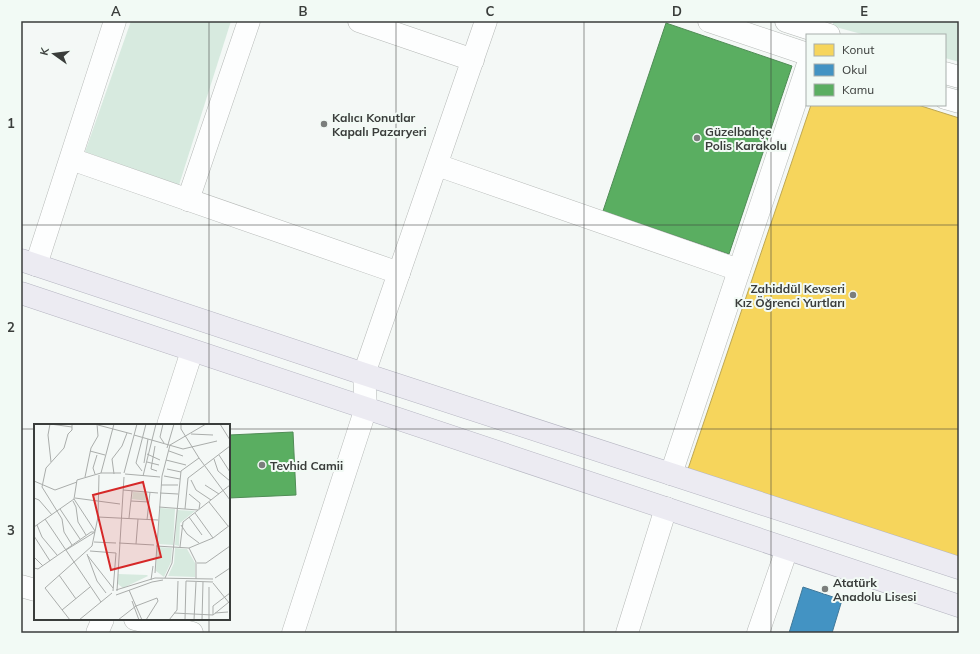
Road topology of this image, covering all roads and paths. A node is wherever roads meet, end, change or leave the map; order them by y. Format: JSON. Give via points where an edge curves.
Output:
{"nodes":[{"id":1,"x":116,"y":21,"type":"edge"},
{"id":2,"x":249,"y":21,"type":"edge"},
{"id":3,"x":359,"y":21,"type":"edge"},
{"id":4,"x":486,"y":21,"type":"edge"},
{"id":5,"x":709,"y":21,"type":"edge"},
{"id":6,"x":786,"y":21,"type":"edge"},
{"id":7,"x":823,"y":29,"type":"edge"},
{"id":8,"x":806,"y":54,"type":"edge"},
{"id":9,"x":472,"y":60,"type":"junction"},
{"id":10,"x":806,"y":70,"type":"edge"},
{"id":11,"x":946,"y":73,"type":"edge"},
{"id":12,"x":959,"y":77,"type":"edge"},
{"id":13,"x":946,"y":98,"type":"edge"},
{"id":14,"x":959,"y":102,"type":"edge"},
{"id":15,"x":71,"y":159,"type":"junction"},
{"id":16,"x":436,"y":165,"type":"junction"},
{"id":17,"x":188,"y":200,"type":"junction"},
{"id":18,"x":28,"y":262,"type":"edge"},
{"id":19,"x":739,"y":270,"type":"junction"},
{"id":20,"x":399,"y":273,"type":"junction"},
{"id":21,"x":21,"y":294,"type":"edge"},
{"id":22,"x":192,"y":350,"type":"junction"},
{"id":23,"x":364,"y":374,"type":"junction"},
{"id":24,"x":366,"y":408,"type":"junction"},
{"id":25,"x":168,"y":424,"type":"edge"},
{"id":26,"x":671,"y":474,"type":"junction"},
{"id":27,"x":666,"y":508,"type":"junction"},
{"id":28,"x":787,"y":548,"type":"junction"},
{"id":29,"x":959,"y":568,"type":"edge"},
{"id":30,"x":21,"y":586,"type":"edge"},
{"id":31,"x":34,"y":590,"type":"edge"},
{"id":32,"x":959,"y":606,"type":"edge"},
{"id":33,"x":103,"y":620,"type":"edge"},
{"id":34,"x":139,"y":620,"type":"edge"},
{"id":35,"x":97,"y":633,"type":"edge"},
{"id":36,"x":192,"y":633,"type":"edge"},
{"id":37,"x":293,"y":633,"type":"edge"},
{"id":38,"x":627,"y":633,"type":"edge"},
{"id":39,"x":758,"y":633,"type":"edge"}],
"edges":[{"from":1,"to":15,"type":"street"},
{"from":2,"to":17,"type":"street"},
{"from":3,"to":9,"type":"street"},
{"from":4,"to":9,"type":"street"},
{"from":5,"to":8,"type":"street"},
{"from":6,"to":7,"type":"street"},
{"from":9,"to":16,"type":"street"},
{"from":10,"to":19,"type":"street"},
{"from":11,"to":12,"type":"street"},
{"from":13,"to":14,"type":"street"},
{"from":15,"to":17,"type":"street"},
{"from":15,"to":18,"type":"street"},
{"from":16,"to":19,"type":"street"},
{"from":16,"to":20,"type":"street"},
{"from":17,"to":20,"type":"street"},
{"from":18,"to":23,"type":"main road"},
{"from":19,"to":26,"type":"street"},
{"from":20,"to":23,"type":"street"},
{"from":21,"to":22,"type":"main road"},
{"from":22,"to":24,"type":"main road"},
{"from":22,"to":25,"type":"street"},
{"from":23,"to":24,"type":"street"},
{"from":23,"to":26,"type":"main road"},
{"from":24,"to":27,"type":"main road"},
{"from":24,"to":37,"type":"street"},
{"from":26,"to":29,"type":"main road"},
{"from":27,"to":28,"type":"main road"},
{"from":27,"to":38,"type":"street"},
{"from":28,"to":32,"type":"main road"},
{"from":28,"to":39,"type":"street"},
{"from":30,"to":31,"type":"street"},
{"from":33,"to":35,"type":"street"},
{"from":34,"to":36,"type":"street"}]}
